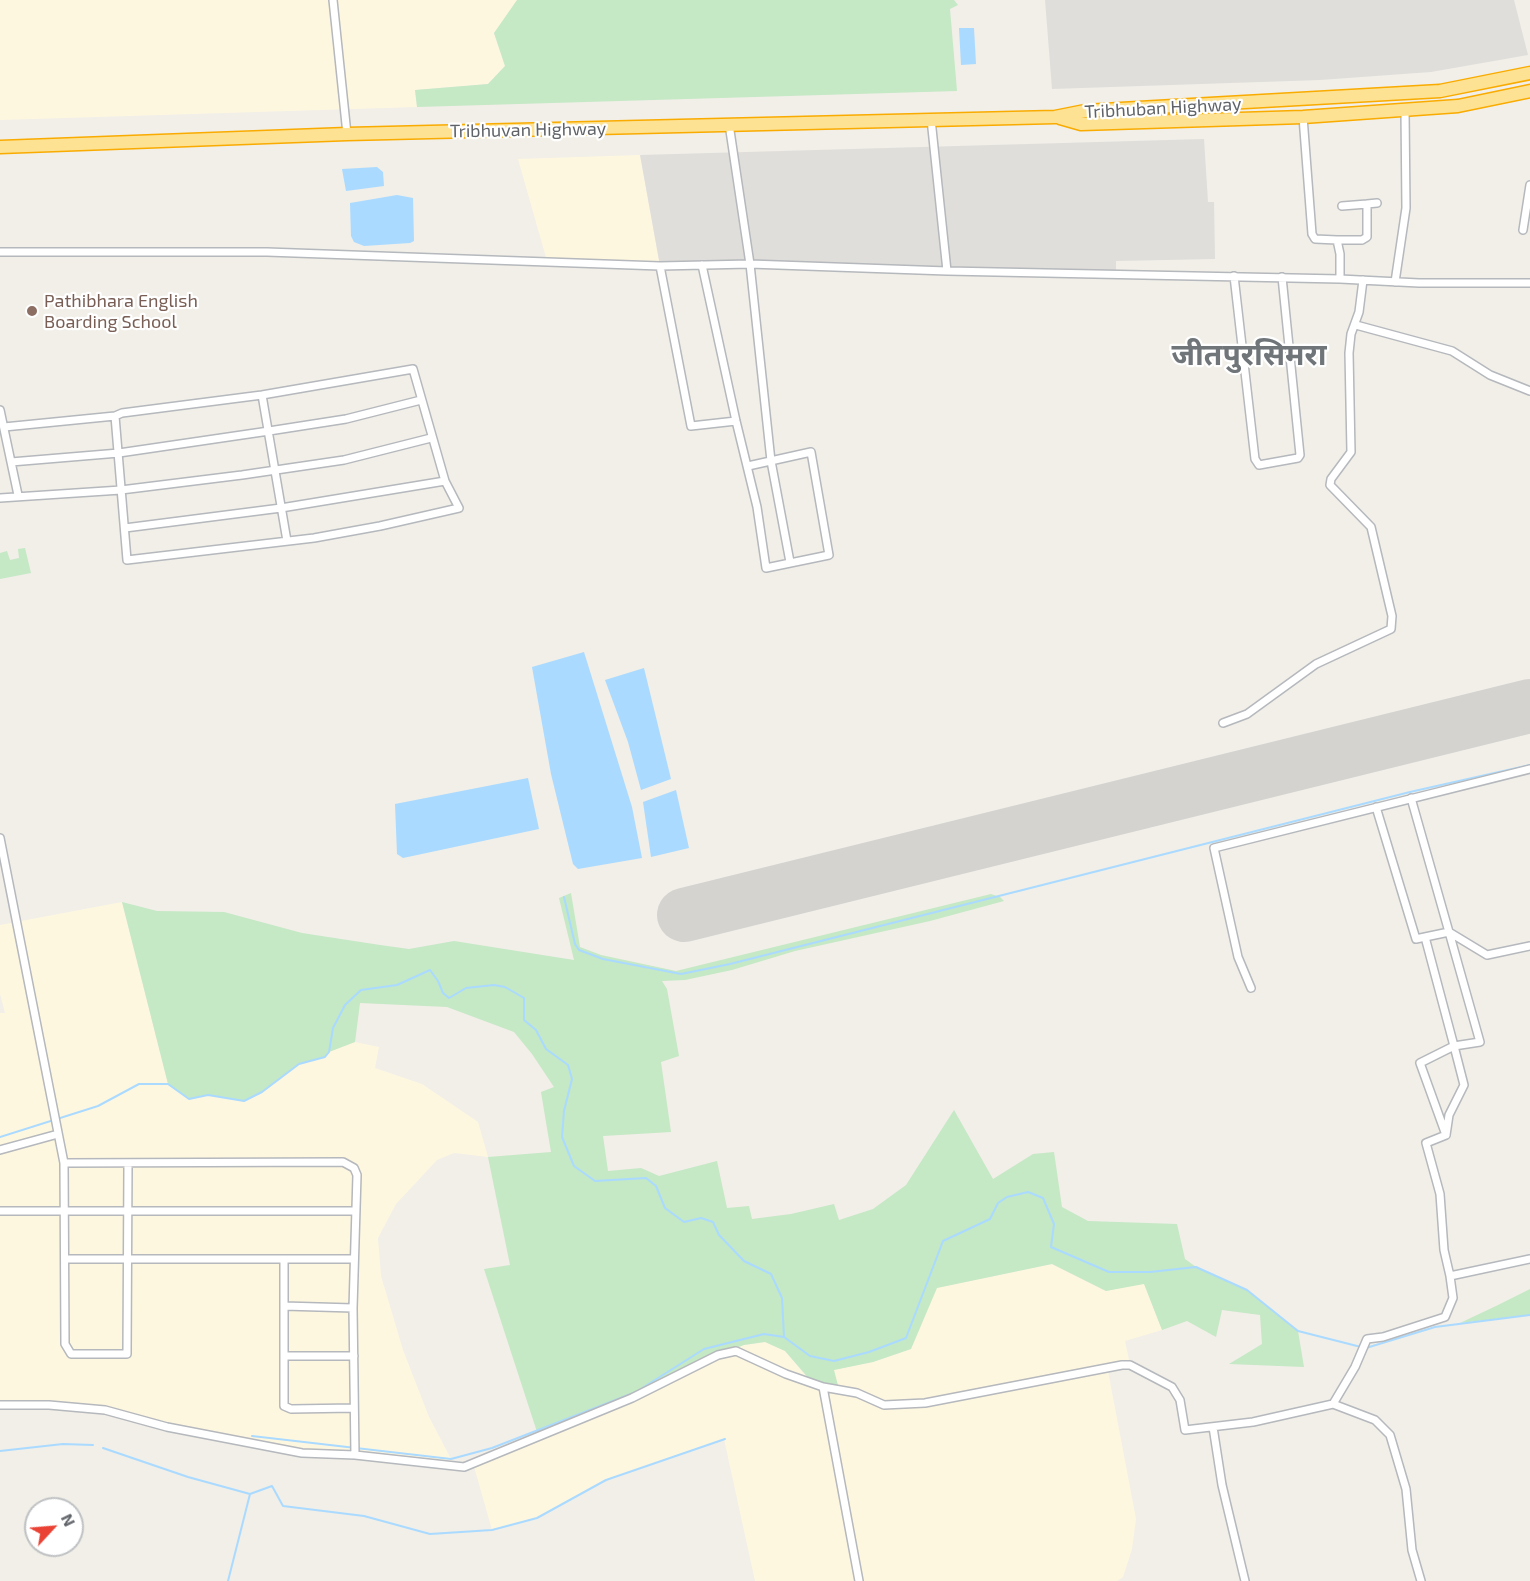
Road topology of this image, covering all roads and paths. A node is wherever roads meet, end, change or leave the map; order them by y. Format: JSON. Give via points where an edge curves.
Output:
{"nodes":[{"id":1,"x":333,"y":0,"type":"edge"},
{"id":2,"x":1530,"y":73,"type":"edge"},
{"id":3,"x":1530,"y":91,"type":"edge"},
{"id":4,"x":1405,"y":111,"type":"junction"},
{"id":5,"x":1055,"y":117,"type":"junction"},
{"id":6,"x":1303,"y":117,"type":"junction"},
{"id":7,"x":931,"y":119,"type":"junction"},
{"id":8,"x":729,"y":124,"type":"junction"},
{"id":9,"x":347,"y":134,"type":"junction"},
{"id":10,"x":0,"y":147,"type":"edge"},
{"id":11,"x":1530,"y":185,"type":"edge"},
{"id":12,"x":1377,"y":203,"type":"dead end"},
{"id":13,"x":1367,"y":204,"type":"junction"},
{"id":14,"x":1342,"y":206,"type":"dead end"},
{"id":15,"x":1523,"y":230,"type":"dead end"},
{"id":16,"x":1337,"y":240,"type":"junction"},
{"id":17,"x":0,"y":252,"type":"edge"},
{"id":18,"x":750,"y":264,"type":"junction"},
{"id":19,"x":702,"y":265,"type":"junction"},
{"id":20,"x":660,"y":266,"type":"junction"},
{"id":21,"x":947,"y":271,"type":"junction"},
{"id":22,"x":1234,"y":276,"type":"junction"},
{"id":23,"x":1282,"y":277,"type":"junction"},
{"id":24,"x":1340,"y":279,"type":"junction"},
{"id":25,"x":1363,"y":280,"type":"junction"},
{"id":26,"x":1395,"y":282,"type":"junction"},
{"id":27,"x":1530,"y":283,"type":"edge"},
{"id":28,"x":1356,"y":325,"type":"junction"},
{"id":29,"x":1530,"y":391,"type":"edge"},
{"id":30,"x":262,"y":395,"type":"junction"},
{"id":31,"x":421,"y":400,"type":"junction"},
{"id":32,"x":0,"y":410,"type":"edge"},
{"id":33,"x":116,"y":416,"type":"junction"},
{"id":34,"x":736,"y":422,"type":"junction"},
{"id":35,"x":4,"y":427,"type":"junction"},
{"id":36,"x":268,"y":431,"type":"junction"},
{"id":37,"x":431,"y":438,"type":"junction"},
{"id":38,"x":119,"y":453,"type":"junction"},
{"id":39,"x":771,"y":461,"type":"junction"},
{"id":40,"x":11,"y":462,"type":"junction"},
{"id":41,"x":748,"y":466,"type":"junction"},
{"id":42,"x":275,"y":469,"type":"junction"},
{"id":43,"x":445,"y":481,"type":"junction"},
{"id":44,"x":121,"y":490,"type":"junction"},
{"id":45,"x":18,"y":495,"type":"junction"},
{"id":46,"x":0,"y":498,"type":"edge"},
{"id":47,"x":281,"y":508,"type":"junction"},
{"id":48,"x":124,"y":528,"type":"junction"},
{"id":49,"x":287,"y":541,"type":"junction"},
{"id":50,"x":790,"y":562,"type":"junction"},
{"id":51,"x":1223,"y":723,"type":"dead end"},
{"id":52,"x":1530,"y":769,"type":"edge"},
{"id":53,"x":1411,"y":798,"type":"junction"},
{"id":54,"x":1377,"y":807,"type":"junction"},
{"id":55,"x":0,"y":838,"type":"edge"},
{"id":56,"x":3,"y":870,"type":"edge"},
{"id":57,"x":1449,"y":932,"type":"junction"},
{"id":58,"x":1425,"y":937,"type":"junction"},
{"id":59,"x":1530,"y":946,"type":"edge"},
{"id":60,"x":1251,"y":988,"type":"dead end"},
{"id":61,"x":1454,"y":1047,"type":"junction"},
{"id":62,"x":58,"y":1134,"type":"junction"},
{"id":63,"x":1446,"y":1135,"type":"junction"},
{"id":64,"x":0,"y":1150,"type":"edge"},
{"id":65,"x":64,"y":1163,"type":"junction"},
{"id":66,"x":128,"y":1164,"type":"junction"},
{"id":67,"x":65,"y":1210,"type":"junction"},
{"id":68,"x":0,"y":1211,"type":"edge"},
{"id":69,"x":129,"y":1211,"type":"junction"},
{"id":70,"x":355,"y":1211,"type":"junction"},
{"id":71,"x":65,"y":1258,"type":"junction"},
{"id":72,"x":130,"y":1258,"type":"junction"},
{"id":73,"x":354,"y":1259,"type":"junction"},
{"id":74,"x":1530,"y":1259,"type":"edge"},
{"id":75,"x":284,"y":1260,"type":"junction"},
{"id":76,"x":1450,"y":1276,"type":"junction"},
{"id":77,"x":284,"y":1306,"type":"junction"},
{"id":78,"x":353,"y":1308,"type":"junction"},
{"id":79,"x":285,"y":1356,"type":"junction"},
{"id":80,"x":354,"y":1356,"type":"junction"},
{"id":81,"x":823,"y":1388,"type":"junction"},
{"id":82,"x":1333,"y":1404,"type":"junction"},
{"id":83,"x":0,"y":1405,"type":"edge"},
{"id":84,"x":354,"y":1408,"type":"junction"},
{"id":85,"x":1213,"y":1427,"type":"junction"},
{"id":86,"x":355,"y":1454,"type":"junction"},
{"id":87,"x":859,"y":1581,"type":"edge"},
{"id":88,"x":1245,"y":1581,"type":"edge"},
{"id":89,"x":1421,"y":1581,"type":"edge"}],
"edges":[{"from":1,"to":9,"type":"street"},
{"from":2,"to":5,"type":"highway","name":"Tribhuban Highway","via":[[1440,91],[1085,111]]},
{"from":3,"to":4,"type":"highway","name":"Tribhuban Highway","via":[[1458,106]]},
{"from":4,"to":6,"type":"highway","name":"Tribhuban Highway"},
{"from":4,"to":26,"type":"street","via":[[1406,208]]},
{"from":5,"to":6,"type":"highway","name":"Tribhuban Highway","via":[[1081,124]]},
{"from":5,"to":7,"type":"highway","name":"Tribhuvan Highway"},
{"from":6,"to":16,"type":"street","via":[[1312,234],[1315,239]]},
{"from":7,"to":8,"type":"highway","name":"Tribhuvan Highway"},
{"from":7,"to":21,"type":"street"},
{"from":8,"to":9,"type":"highway","name":"Tribhuvan Highway"},
{"from":8,"to":18,"type":"street"},
{"from":9,"to":10,"type":"highway","name":"Tribhuvan Highway"},
{"from":11,"to":15,"type":"street"},
{"from":12,"to":13,"type":"street"},
{"from":13,"to":14,"type":"street"},
{"from":13,"to":16,"type":"street","via":[[1367,237]]},
{"from":16,"to":24,"type":"street"},
{"from":17,"to":20,"type":"street","via":[[245,252]]},
{"from":18,"to":19,"type":"street"},
{"from":18,"to":21,"type":"street"},
{"from":18,"to":39,"type":"street"},
{"from":19,"to":20,"type":"street"},
{"from":19,"to":34,"type":"street"},
{"from":20,"to":34,"type":"street","via":[[691,426]]},
{"from":21,"to":22,"type":"street"},
{"from":22,"to":23,"type":"street"},
{"from":22,"to":23,"type":"street","via":[[1255,459],[1259,465],[1300,455]]},
{"from":23,"to":24,"type":"street"},
{"from":24,"to":25,"type":"street"},
{"from":25,"to":26,"type":"street"},
{"from":25,"to":28,"type":"street"},
{"from":26,"to":27,"type":"street"},
{"from":28,"to":29,"type":"street","via":[[1452,351],[1490,375]]},
{"from":28,"to":51,"type":"street","via":[[1349,353],[1351,452],[1330,485],[1371,527],[1392,615],[1391,629],[1317,664],[1247,714]]},
{"from":30,"to":31,"type":"street","via":[[413,369]]},
{"from":30,"to":33,"type":"street"},
{"from":30,"to":36,"type":"street"},
{"from":31,"to":36,"type":"street","via":[[345,419]]},
{"from":31,"to":37,"type":"street"},
{"from":32,"to":35,"type":"street"},
{"from":33,"to":35,"type":"street"},
{"from":33,"to":38,"type":"street"},
{"from":34,"to":41,"type":"street"},
{"from":35,"to":40,"type":"street"},
{"from":36,"to":38,"type":"street"},
{"from":36,"to":42,"type":"street"},
{"from":37,"to":42,"type":"street","via":[[344,460]]},
{"from":37,"to":43,"type":"street"},
{"from":38,"to":40,"type":"street"},
{"from":38,"to":44,"type":"street"},
{"from":39,"to":41,"type":"street"},
{"from":39,"to":50,"type":"street"},
{"from":39,"to":50,"type":"street","via":[[811,452],[829,555]]},
{"from":40,"to":45,"type":"street"},
{"from":41,"to":50,"type":"street","via":[[766,568]]},
{"from":42,"to":44,"type":"street"},
{"from":42,"to":47,"type":"street"},
{"from":43,"to":47,"type":"street"},
{"from":43,"to":49,"type":"street","via":[[459,508],[454,511]]},
{"from":44,"to":45,"type":"street"},
{"from":44,"to":48,"type":"street"},
{"from":45,"to":46,"type":"street"},
{"from":47,"to":48,"type":"street"},
{"from":47,"to":49,"type":"street"},
{"from":48,"to":49,"type":"street","via":[[127,560]]},
{"from":52,"to":53,"type":"street"},
{"from":53,"to":54,"type":"street"},
{"from":53,"to":57,"type":"street"},
{"from":54,"to":58,"type":"street","via":[[1416,939]]},
{"from":54,"to":60,"type":"street","via":[[1214,848],[1238,957]]},
{"from":55,"to":56,"type":"street"},
{"from":56,"to":62,"type":"street"},
{"from":57,"to":58,"type":"street"},
{"from":57,"to":59,"type":"street","via":[[1487,955]]},
{"from":57,"to":61,"type":"street","via":[[1480,1042]]},
{"from":58,"to":61,"type":"street"},
{"from":61,"to":63,"type":"street","via":[[1464,1085],[1449,1115]]},
{"from":61,"to":63,"type":"street","via":[[1420,1063]]},
{"from":62,"to":64,"type":"street"},
{"from":62,"to":65,"type":"street"},
{"from":63,"to":76,"type":"street","via":[[1426,1143],[1440,1194]]},
{"from":65,"to":66,"type":"street"},
{"from":65,"to":67,"type":"street"},
{"from":66,"to":69,"type":"street"},
{"from":66,"to":70,"type":"street","via":[[343,1162],[354,1168],[357,1175]]},
{"from":67,"to":68,"type":"street"},
{"from":67,"to":69,"type":"street"},
{"from":67,"to":71,"type":"street"},
{"from":69,"to":70,"type":"street"},
{"from":69,"to":72,"type":"street"},
{"from":70,"to":73,"type":"street"},
{"from":71,"to":72,"type":"street"},
{"from":71,"to":72,"type":"street","via":[[67,1349],[71,1353],[127,1354]]},
{"from":72,"to":75,"type":"street"},
{"from":73,"to":75,"type":"street"},
{"from":73,"to":78,"type":"street"},
{"from":74,"to":76,"type":"street"},
{"from":75,"to":77,"type":"street"},
{"from":76,"to":82,"type":"street","via":[[1453,1298],[1445,1317],[1367,1339]]},
{"from":77,"to":78,"type":"street"},
{"from":77,"to":79,"type":"street"},
{"from":78,"to":80,"type":"street"},
{"from":79,"to":80,"type":"street"},
{"from":79,"to":84,"type":"street","via":[[284,1406]]},
{"from":80,"to":84,"type":"street"},
{"from":81,"to":85,"type":"street","via":[[857,1393],[884,1405],[925,1403],[1107,1366],[1130,1365],[1172,1387],[1180,1400],[1185,1430]]},
{"from":81,"to":86,"type":"street","via":[[736,1351],[728,1352],[632,1398],[464,1467]]},
{"from":81,"to":87,"type":"street"},
{"from":82,"to":85,"type":"street"},
{"from":82,"to":89,"type":"street","via":[[1375,1420],[1390,1435],[1406,1490],[1412,1550]]},
{"from":83,"to":86,"type":"street","via":[[105,1410],[167,1427],[290,1451]]},
{"from":84,"to":86,"type":"street"},
{"from":85,"to":88,"type":"street"}]}
